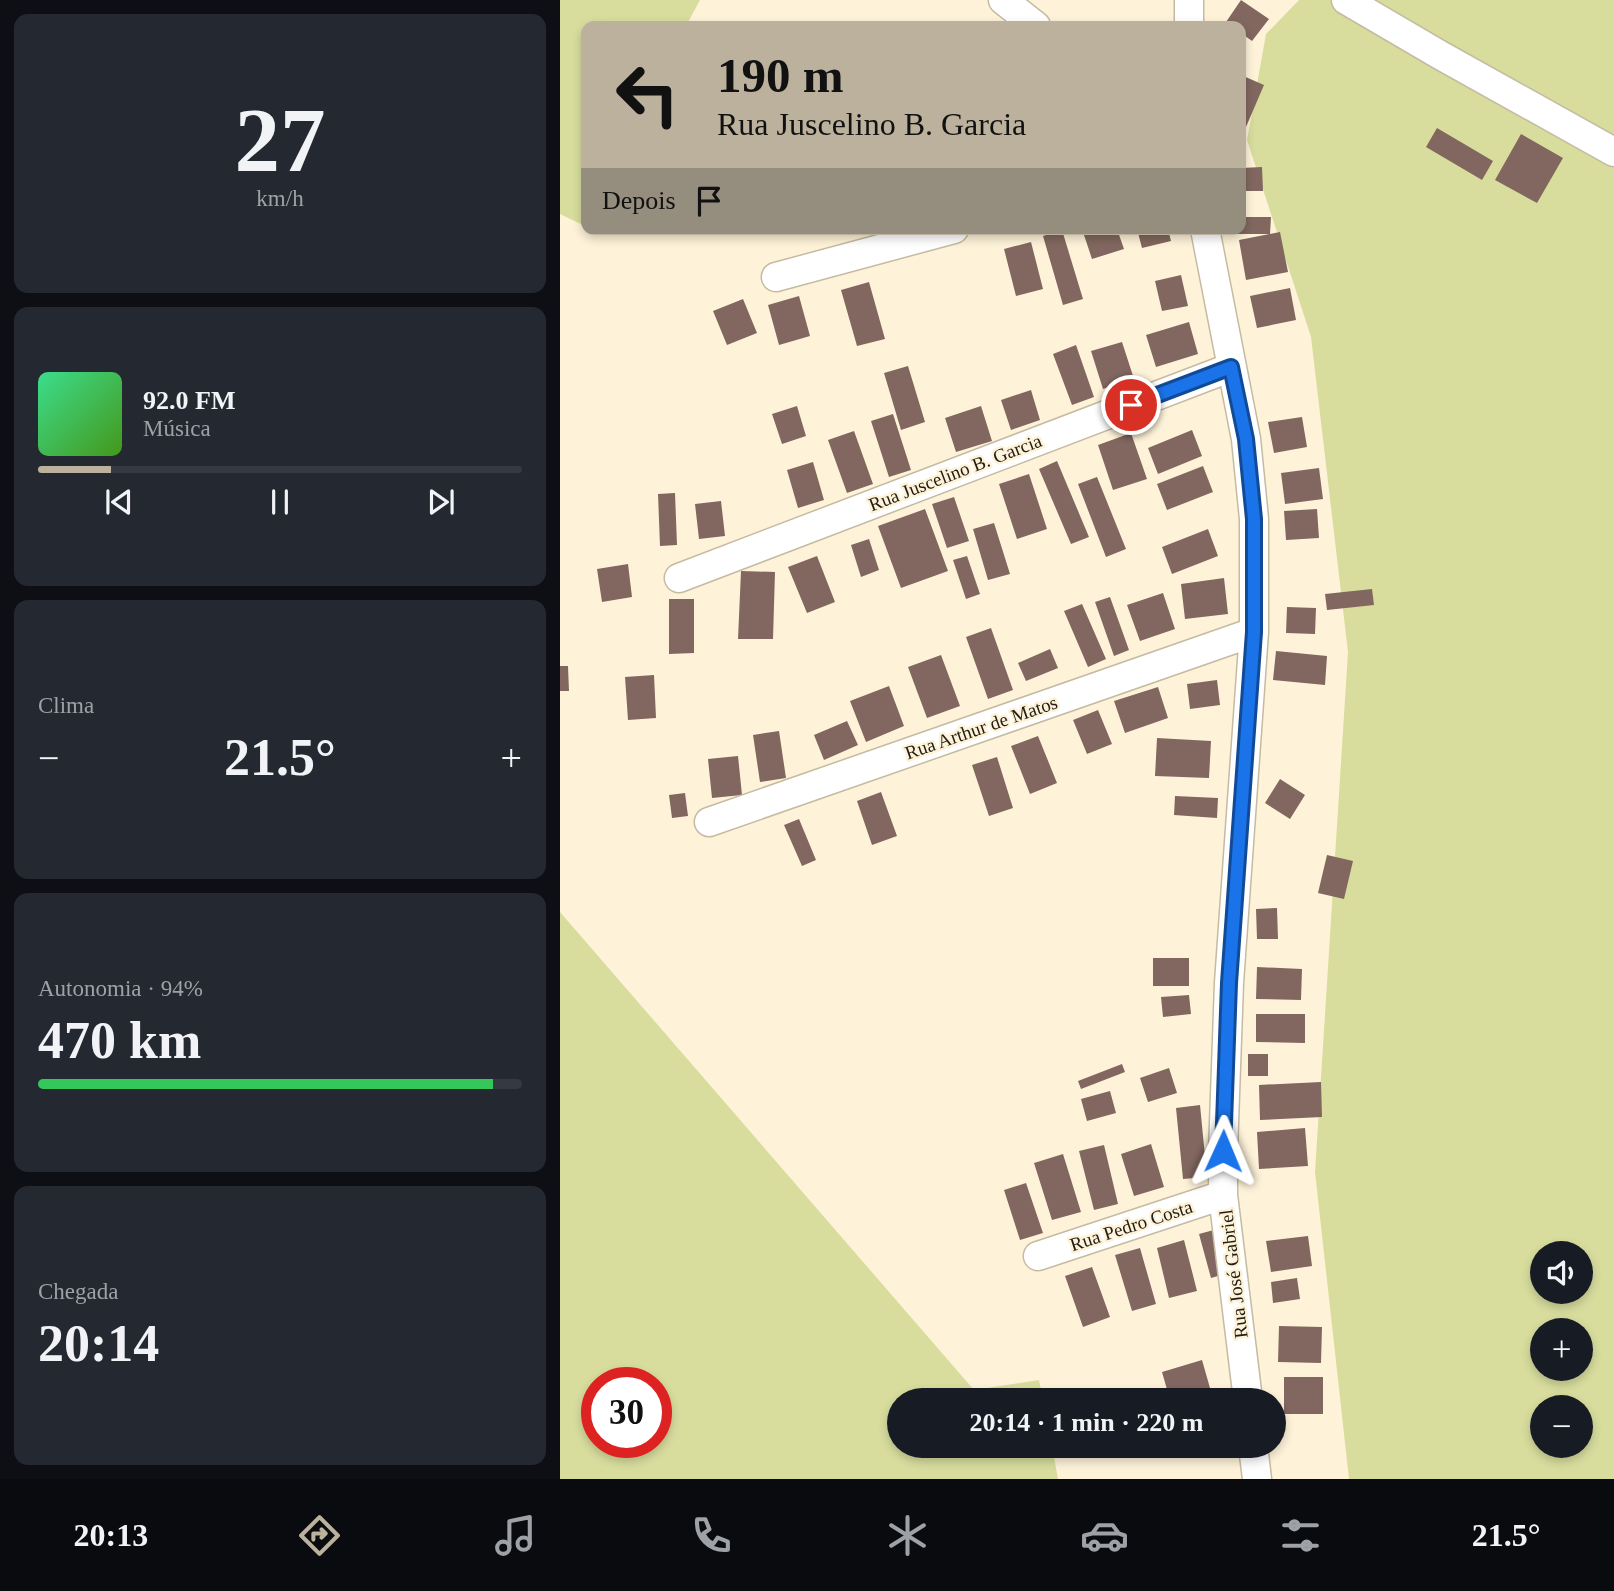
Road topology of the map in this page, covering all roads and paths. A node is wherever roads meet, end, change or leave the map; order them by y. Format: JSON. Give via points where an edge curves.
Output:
{"nodes":[{"id":1,"x":1003,"y":0,"type":"edge"},
{"id":2,"x":1189,"y":0,"type":"edge"},
{"id":3,"x":1346,"y":0,"type":"edge"},
{"id":4,"x":1030,"y":21,"type":"edge"},
{"id":5,"x":1189,"y":21,"type":"edge"},
{"id":6,"x":1614,"y":152,"type":"edge"},
{"id":7,"x":932,"y":235,"type":"edge"},
{"id":8,"x":1206,"y":235,"type":"edge"},
{"id":9,"x":776,"y":277,"type":"dead end"},
{"id":10,"x":1231,"y":367,"type":"junction"},
{"id":11,"x":679,"y":578,"type":"dead end"},
{"id":12,"x":1254,"y":632,"type":"junction"},
{"id":13,"x":709,"y":822,"type":"dead end"},
{"id":14,"x":1223,"y":1195,"type":"junction"},
{"id":15,"x":1038,"y":1256,"type":"dead end"},
{"id":16,"x":1247,"y":1388,"type":"edge"},
{"id":17,"x":1254,"y":1458,"type":"edge"},
{"id":18,"x":1257,"y":1479,"type":"edge"}],
"edges":[{"from":1,"to":4,"type":"street"},
{"from":2,"to":5,"type":"street"},
{"from":3,"to":6,"type":"street"},
{"from":7,"to":9,"type":"street"},
{"from":8,"to":10,"type":"street","name":"Rua José Gabriel"},
{"from":10,"to":11,"type":"street","name":"Rua Juscelino B. Garcia"},
{"from":10,"to":12,"type":"street","name":"Rua José Gabriel","via":[[1246,439],[1254,519]]},
{"from":12,"to":13,"type":"street","name":"Rua Arthur de Matos"},
{"from":12,"to":14,"type":"street","name":"Rua José Gabriel","via":[[1229,983]]},
{"from":14,"to":15,"type":"street","name":"Rua Pedro Costa"},
{"from":14,"to":16,"type":"street","name":"Rua José Gabriel"},
{"from":17,"to":18,"type":"street"}]}
